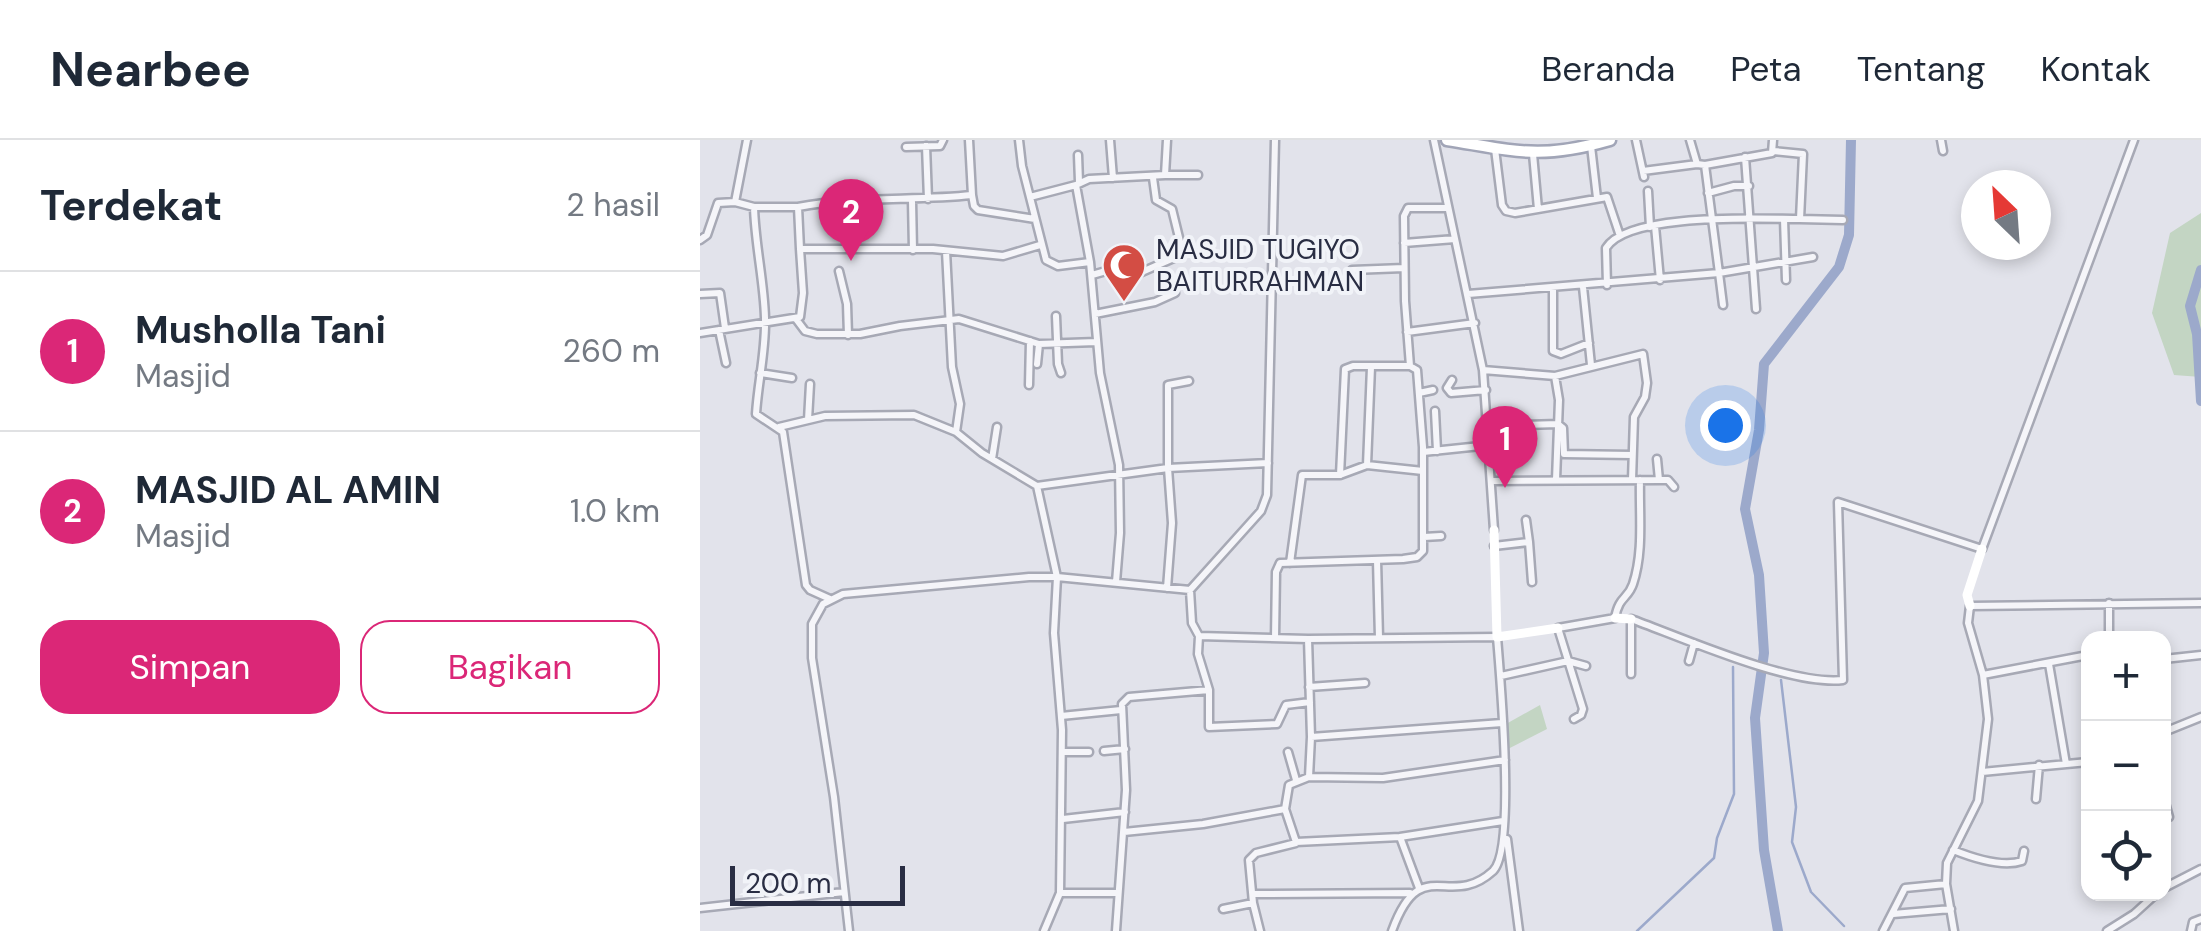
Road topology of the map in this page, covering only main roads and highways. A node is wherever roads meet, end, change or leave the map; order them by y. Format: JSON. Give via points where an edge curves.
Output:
{"nodes":[{"id":1,"x":1447,"y":140,"type":"edge"},
{"id":2,"x":1610,"y":140,"type":"edge"},
{"id":3,"x":1482,"y":143,"type":"edge"},
{"id":4,"x":1575,"y":144,"type":"edge"}],
"edges":[{"from":1,"to":3,"type":"main road"},
{"from":2,"to":4,"type":"main road"},
{"from":3,"to":4,"type":"main road","via":[[1533,154]]}]}
